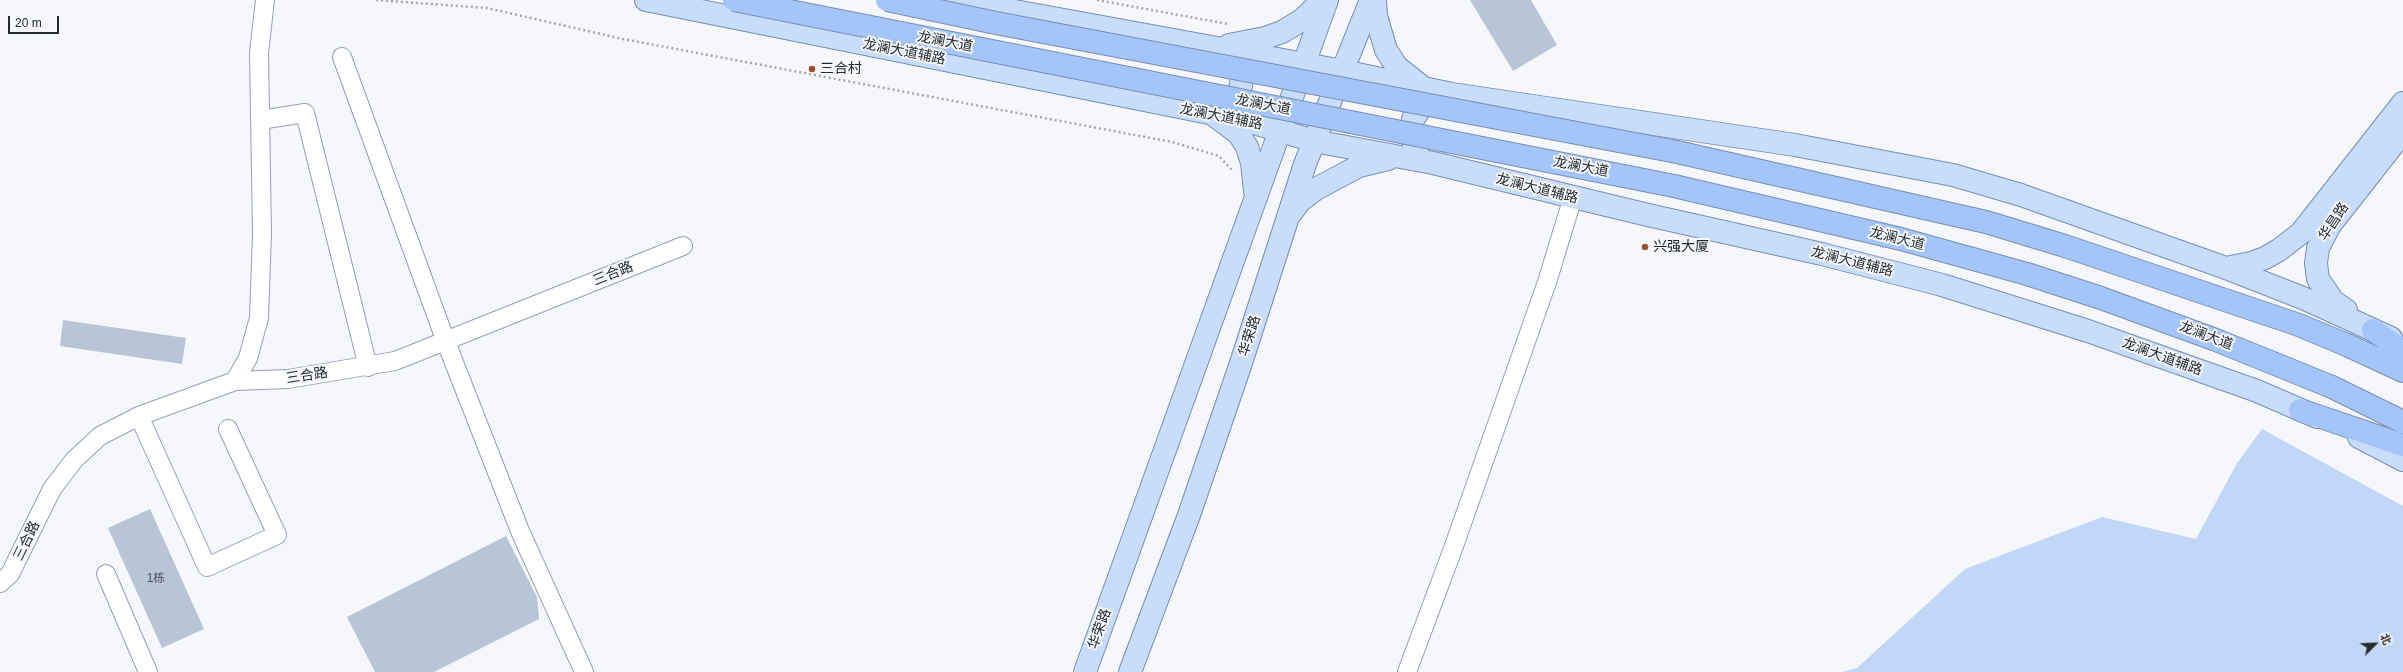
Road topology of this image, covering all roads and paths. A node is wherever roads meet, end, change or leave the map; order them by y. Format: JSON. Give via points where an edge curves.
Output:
{"nodes":[{"id":1,"x":265,"y":0,"type":"edge"},
{"id":2,"x":376,"y":0,"type":"edge"},
{"id":3,"x":646,"y":0,"type":"edge"},
{"id":4,"x":734,"y":0,"type":"edge"},
{"id":5,"x":887,"y":0,"type":"edge"},
{"id":6,"x":954,"y":0,"type":"edge"},
{"id":7,"x":1097,"y":0,"type":"edge"},
{"id":8,"x":1323,"y":0,"type":"edge"},
{"id":9,"x":1327,"y":0,"type":"edge"},
{"id":10,"x":1371,"y":0,"type":"edge"},
{"id":11,"x":1375,"y":0,"type":"edge"},
{"id":12,"x":1230,"y":24,"type":"dead end"},
{"id":13,"x":1221,"y":48,"type":"junction"},
{"id":14,"x":342,"y":58,"type":"dead end"},
{"id":15,"x":1304,"y":64,"type":"junction"},
{"id":16,"x":1343,"y":71,"type":"junction"},
{"id":17,"x":1426,"y":89,"type":"junction"},
{"id":18,"x":1452,"y":94,"type":"junction"},
{"id":19,"x":2403,"y":103,"type":"edge"},
{"id":20,"x":1213,"y":114,"type":"junction"},
{"id":21,"x":260,"y":120,"type":"junction"},
{"id":22,"x":1279,"y":129,"type":"junction"},
{"id":23,"x":2403,"y":132,"type":"edge"},
{"id":24,"x":1314,"y":141,"type":"junction"},
{"id":25,"x":1396,"y":157,"type":"junction"},
{"id":26,"x":1433,"y":164,"type":"junction"},
{"id":27,"x":1235,"y":174,"type":"dead end"},
{"id":28,"x":1255,"y":197,"type":"junction"},
{"id":29,"x":1573,"y":197,"type":"junction"},
{"id":30,"x":1287,"y":221,"type":"junction"},
{"id":31,"x":682,"y":246,"type":"dead end"},
{"id":32,"x":2226,"y":268,"type":"junction"},
{"id":33,"x":2373,"y":330,"type":"junction"},
{"id":34,"x":446,"y":342,"type":"junction"},
{"id":35,"x":2403,"y":344,"type":"edge"},
{"id":36,"x":2403,"y":351,"type":"edge"},
{"id":37,"x":368,"y":367,"type":"junction"},
{"id":38,"x":2403,"y":371,"type":"edge"},
{"id":39,"x":235,"y":381,"type":"junction"},
{"id":40,"x":2300,"y":410,"type":"junction"},
{"id":41,"x":139,"y":416,"type":"junction"},
{"id":42,"x":2403,"y":422,"type":"edge"},
{"id":43,"x":228,"y":429,"type":"dead end"},
{"id":44,"x":2403,"y":445,"type":"edge"},
{"id":45,"x":2403,"y":460,"type":"edge"},
{"id":46,"x":106,"y":574,"type":"dead end"},
{"id":47,"x":0,"y":583,"type":"edge"},
{"id":48,"x":148,"y":672,"type":"edge"},
{"id":49,"x":584,"y":672,"type":"edge"},
{"id":50,"x":1085,"y":672,"type":"edge"},
{"id":51,"x":1130,"y":672,"type":"edge"},
{"id":52,"x":1407,"y":672,"type":"edge"}],
"edges":[{"from":1,"to":21,"type":"street","via":[[259,53]]},
{"from":2,"to":27,"type":"path","via":[[487,8],[623,39],[1172,142],[1219,156]]},
{"from":3,"to":20,"type":"main road","name":"龙澜大道辅路"},
{"from":4,"to":42,"type":"highway","name":"龙澜大道","bridge":true,"via":[[1674,186],[1901,239],[2027,274],[2216,340],[2332,387]]},
{"from":5,"to":38,"type":"highway","name":"龙澜大道","bridge":true,"via":[[1019,28],[1677,152],[1986,222],[2299,325]]},
{"from":6,"to":13,"type":"main road"},
{"from":7,"to":12,"type":"path"},
{"from":8,"to":13,"type":"main road","via":[[1302,20],[1282,32]]},
{"from":9,"to":15,"type":"main road","name":"华荣路"},
{"from":10,"to":16,"type":"main road","name":"华荣路"},
{"from":11,"to":17,"type":"main road","via":[[1376,16],[1386,50],[1397,66]]},
{"from":13,"to":15,"type":"main road"},
{"from":13,"to":20,"type":"main road","via":[[1237,58],[1242,73],[1236,97],[1225,108]]},
{"from":14,"to":34,"type":"street"},
{"from":15,"to":16,"type":"main road"},
{"from":15,"to":22,"type":"main road","name":"华荣路"},
{"from":16,"to":17,"type":"main road"},
{"from":16,"to":24,"type":"main road","name":"华荣路"},
{"from":17,"to":18,"type":"main road"},
{"from":18,"to":26,"type":"main road","via":[[1424,102],[1410,125],[1410,137],[1416,150]]},
{"from":18,"to":32,"type":"main road","via":[[1795,145],[1953,176],[2021,195]]},
{"from":19,"to":32,"type":"main road","name":"华昌路","via":[[2301,232],[2265,258],[2251,264]]},
{"from":20,"to":22,"type":"main road","name":"龙澜大道辅路"},
{"from":20,"to":28,"type":"main road","via":[[1239,134],[1247,147],[1255,177]]},
{"from":21,"to":37,"type":"street","via":[[305,113]]},
{"from":21,"to":39,"type":"street","via":[[262,234],[259,318],[248,358]]},
{"from":22,"to":24,"type":"main road","name":"龙澜大道辅路"},
{"from":22,"to":28,"type":"main road","name":"华荣路"},
{"from":23,"to":33,"type":"main road","name":"华昌路","via":[[2330,225],[2318,248],[2316,268],[2323,289],[2333,301]]},
{"from":24,"to":25,"type":"main road","name":"龙澜大道辅路"},
{"from":24,"to":30,"type":"main road","name":"华荣路"},
{"from":25,"to":26,"type":"main road","name":"龙澜大道辅路"},
{"from":25,"to":30,"type":"main road","via":[[1359,166],[1316,189],[1300,201]]},
{"from":26,"to":29,"type":"main road","name":"龙澜大道辅路"},
{"from":28,"to":50,"type":"main road","name":"华荣路","via":[[1153,488]]},
{"from":29,"to":40,"type":"main road","name":"龙澜大道辅路","via":[[1822,254],[1942,285],[2088,331]]},
{"from":29,"to":52,"type":"street","via":[[1544,290]]},
{"from":30,"to":51,"type":"main road","name":"华荣路","via":[[1189,515]]},
{"from":31,"to":34,"type":"street","name":"三合路"},
{"from":32,"to":33,"type":"main road","via":[[2303,298]]},
{"from":33,"to":35,"type":"main road"},
{"from":33,"to":36,"type":"highway"},
{"from":34,"to":37,"type":"street","name":"三合路","via":[[395,361]]},
{"from":34,"to":49,"type":"street","via":[[520,531]]},
{"from":37,"to":39,"type":"street","name":"三合路","via":[[288,379]]},
{"from":39,"to":41,"type":"street","name":"三合路"},
{"from":40,"to":44,"type":"highway"},
{"from":40,"to":45,"type":"main road","name":"龙澜大道辅路"},
{"from":41,"to":43,"type":"street","via":[[207,567],[276,535]]},
{"from":41,"to":47,"type":"street","name":"三合路","via":[[100,436],[74,460],[52,489],[10,574]]},
{"from":46,"to":48,"type":"street"}]}
